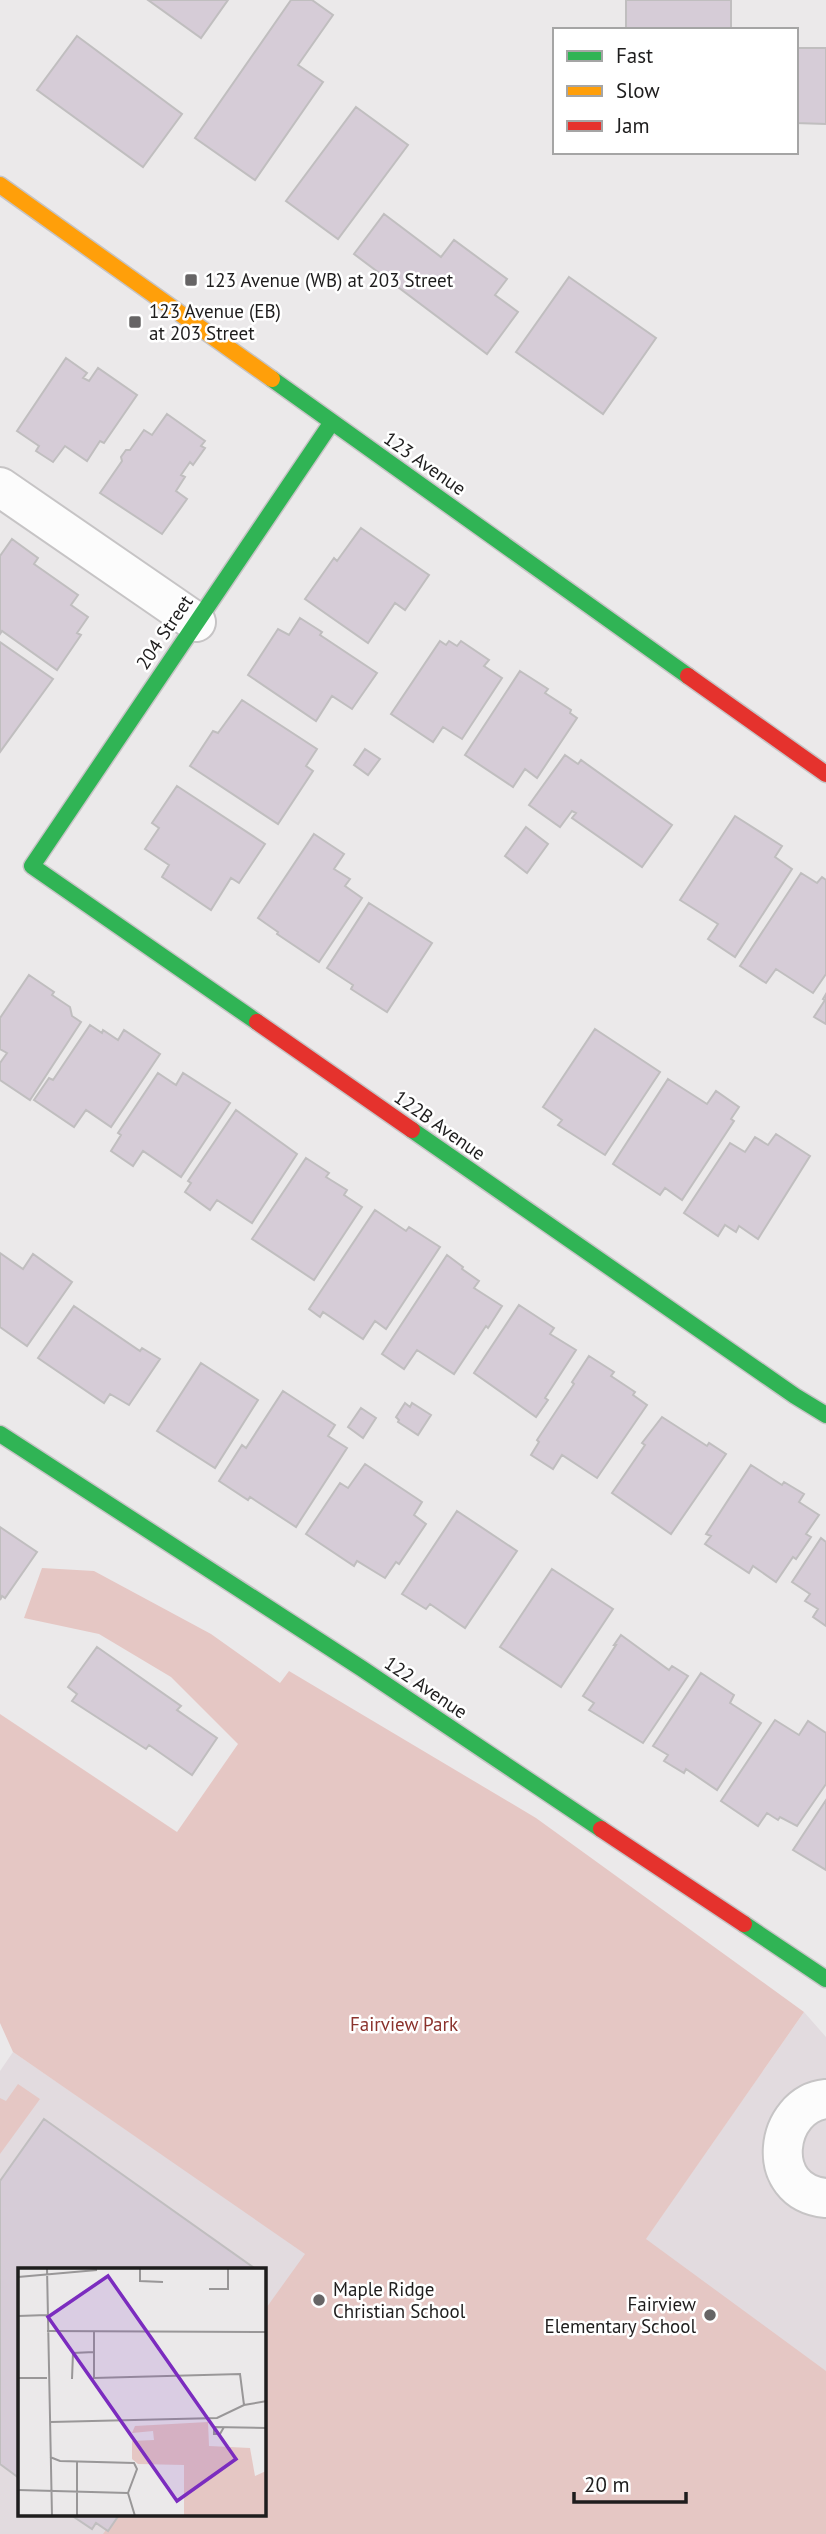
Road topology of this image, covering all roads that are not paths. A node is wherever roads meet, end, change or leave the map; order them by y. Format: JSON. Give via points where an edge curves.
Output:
{"nodes":[{"id":1,"x":0,"y":186,"type":"edge"},
{"id":2,"x":332,"y":422,"type":"junction"},
{"id":3,"x":0,"y":487,"type":"edge"},
{"id":4,"x":196,"y":622,"type":"junction"},
{"id":5,"x":826,"y":774,"type":"edge"},
{"id":6,"x":32,"y":866,"type":"joint"},
{"id":7,"x":826,"y":1415,"type":"edge"},
{"id":8,"x":0,"y":1434,"type":"edge"},
{"id":9,"x":826,"y":1979,"type":"edge"},
{"id":10,"x":826,"y":2099,"type":"edge"},
{"id":11,"x":826,"y":2198,"type":"edge"}],
"edges":[{"from":1,"to":2,"type":"street","name":"123 Avenue"},
{"from":2,"to":4,"type":"street","name":"204 Street"},
{"from":2,"to":5,"type":"street","name":"123 Avenue"},
{"from":3,"to":4,"type":"street"},
{"from":4,"to":6,"type":"street","name":"204 Street"},
{"from":6,"to":7,"type":"street","name":"122B Avenue"},
{"from":8,"to":9,"type":"street","name":"122 Avenue"},
{"from":10,"to":11,"type":"street","via":[[812,2100],[798,2113],[784,2137],[782,2156],[796,2186],[813,2197]]}]}
